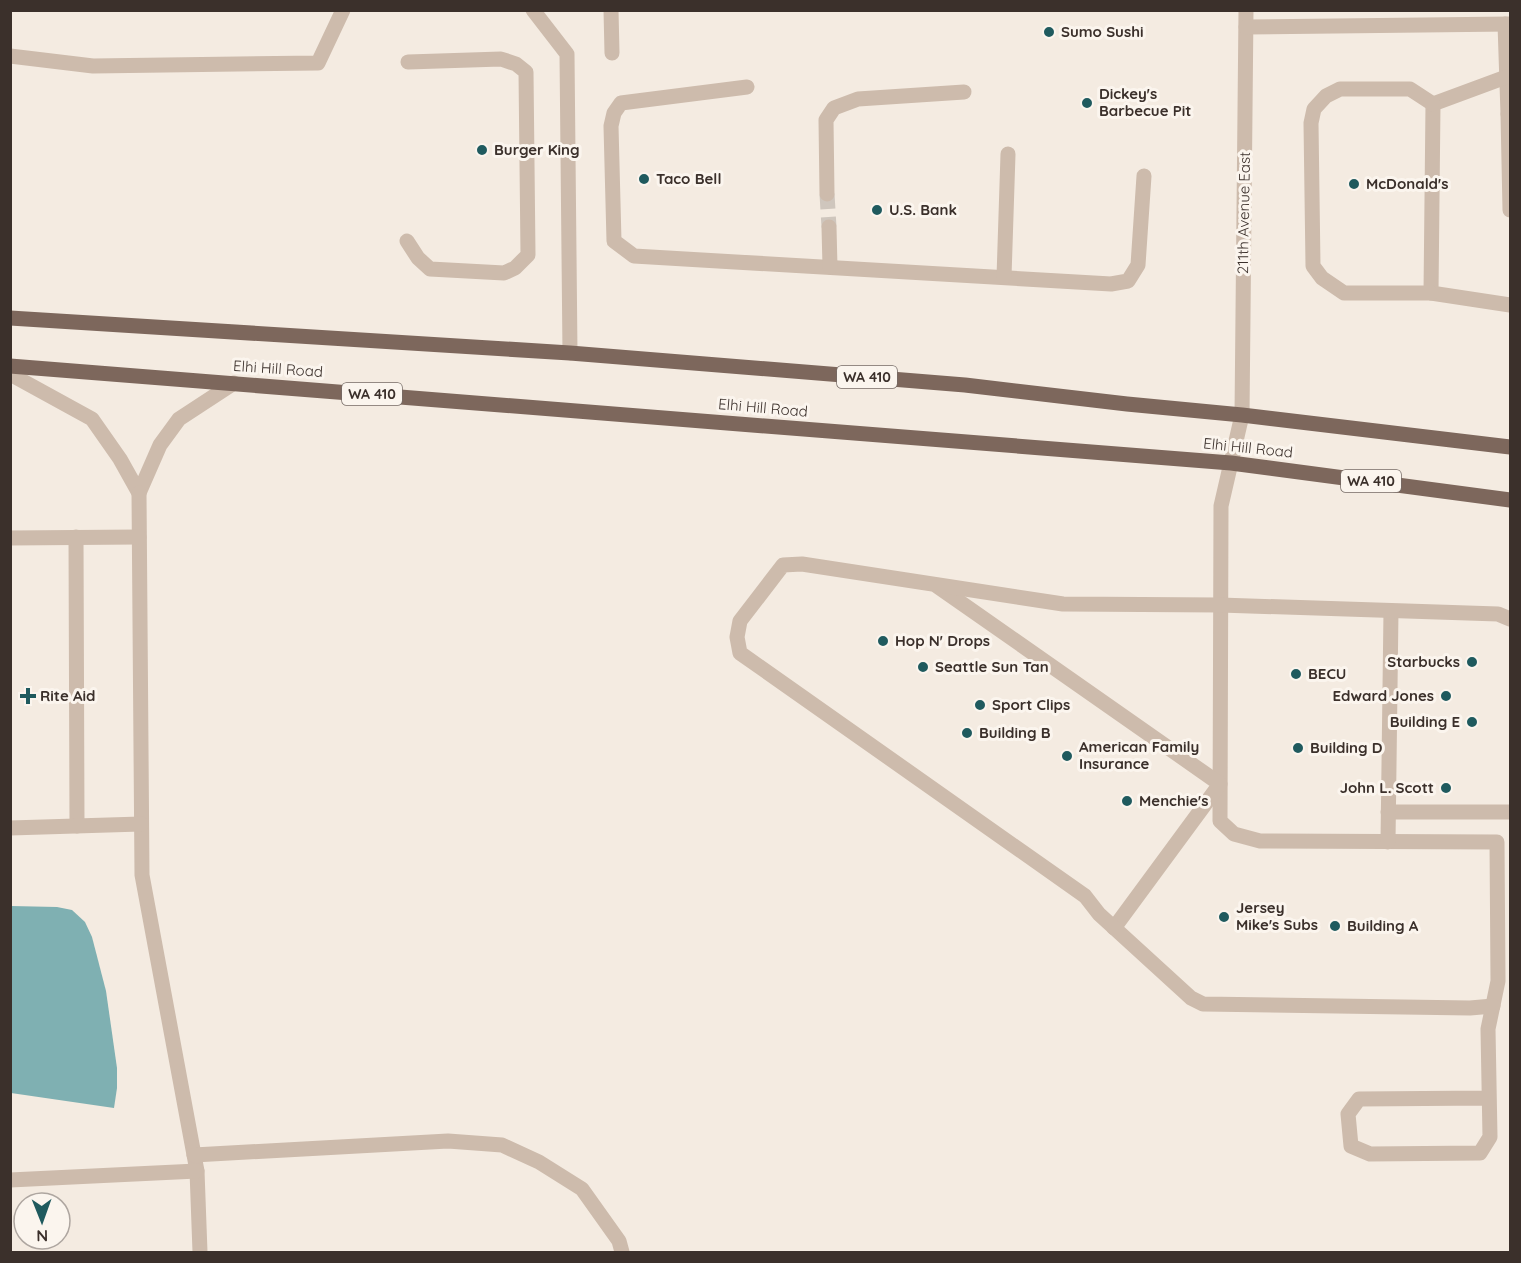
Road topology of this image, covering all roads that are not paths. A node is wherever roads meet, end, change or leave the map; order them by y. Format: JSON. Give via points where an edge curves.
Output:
{"nodes":[{"id":1,"x":343,"y":10,"type":"edge"},
{"id":2,"x":534,"y":10,"type":"edge"},
{"id":3,"x":611,"y":10,"type":"edge"},
{"id":4,"x":1246,"y":10,"type":"edge"},
{"id":5,"x":1508,"y":24,"type":"edge"},
{"id":6,"x":1246,"y":27,"type":"junction"},
{"id":7,"x":612,"y":53,"type":"dead end"},
{"id":8,"x":10,"y":56,"type":"edge"},
{"id":9,"x":408,"y":62,"type":"dead end"},
{"id":10,"x":1506,"y":77,"type":"junction"},
{"id":11,"x":747,"y":87,"type":"dead end"},
{"id":12,"x":964,"y":92,"type":"dead end"},
{"id":13,"x":1433,"y":104,"type":"junction"},
{"id":14,"x":1509,"y":114,"type":"edge"},
{"id":15,"x":1008,"y":154,"type":"dead end"},
{"id":16,"x":1144,"y":176,"type":"dead end"},
{"id":17,"x":827,"y":194,"type":"tunnel mouth"},
{"id":18,"x":1510,"y":210,"type":"edge"},
{"id":19,"x":829,"y":227,"type":"tunnel mouth"},
{"id":20,"x":407,"y":241,"type":"dead end"},
{"id":21,"x":830,"y":267,"type":"junction"},
{"id":22,"x":1004,"y":278,"type":"junction"},
{"id":23,"x":1431,"y":293,"type":"junction"},
{"id":24,"x":1510,"y":304,"type":"edge"},
{"id":25,"x":10,"y":318,"type":"edge"},
{"id":26,"x":570,"y":353,"type":"junction"},
{"id":27,"x":10,"y":366,"type":"edge"},
{"id":28,"x":10,"y":374,"type":"edge"},
{"id":29,"x":234,"y":383,"type":"junction"},
{"id":30,"x":1242,"y":414,"type":"junction"},
{"id":31,"x":1510,"y":447,"type":"edge"},
{"id":32,"x":1231,"y":463,"type":"junction"},
{"id":33,"x":139,"y":493,"type":"junction"},
{"id":34,"x":1510,"y":500,"type":"edge"},
{"id":35,"x":76,"y":537,"type":"junction"},
{"id":36,"x":139,"y":537,"type":"junction"},
{"id":37,"x":10,"y":538,"type":"edge"},
{"id":38,"x":934,"y":584,"type":"junction"},
{"id":39,"x":1220,"y":605,"type":"junction"},
{"id":40,"x":1391,"y":611,"type":"junction"},
{"id":41,"x":1504,"y":617,"type":"edge"},
{"id":42,"x":1220,"y":784,"type":"junction"},
{"id":43,"x":1388,"y":812,"type":"junction"},
{"id":44,"x":1510,"y":812,"type":"edge"},
{"id":45,"x":141,"y":824,"type":"junction"},
{"id":46,"x":77,"y":826,"type":"junction"},
{"id":47,"x":10,"y":828,"type":"edge"},
{"id":48,"x":1388,"y":842,"type":"junction"},
{"id":49,"x":1114,"y":928,"type":"junction"},
{"id":50,"x":1493,"y":1006,"type":"junction"},
{"id":51,"x":1490,"y":1098,"type":"junction"},
{"id":52,"x":194,"y":1155,"type":"junction"},
{"id":53,"x":197,"y":1171,"type":"junction"},
{"id":54,"x":10,"y":1180,"type":"edge"},
{"id":55,"x":200,"y":1252,"type":"edge"},
{"id":56,"x":622,"y":1252,"type":"edge"}],
"edges":[{"from":1,"to":8,"type":"street","via":[[318,63],[93,66]]},
{"from":2,"to":26,"type":"street","via":[[567,54]]},
{"from":3,"to":7,"type":"street"},
{"from":4,"to":6,"type":"street","name":"211th Avenue East"},
{"from":5,"to":6,"type":"street"},
{"from":5,"to":10,"type":"street"},
{"from":6,"to":30,"type":"street","name":"211th Avenue East"},
{"from":9,"to":20,"type":"street","via":[[501,59],[526,72],[528,255],[504,273],[430,269]]},
{"from":10,"to":13,"type":"street"},
{"from":10,"to":14,"type":"street"},
{"from":11,"to":21,"type":"street","via":[[621,103],[610,126],[614,241],[634,256]]},
{"from":12,"to":17,"type":"street","via":[[858,99],[834,108],[826,120]]},
{"from":13,"to":23,"type":"street"},
{"from":13,"to":23,"type":"street","via":[[1410,89],[1340,89],[1314,109],[1311,123],[1313,266],[1323,279],[1344,293]]},
{"from":14,"to":18,"type":"street"},
{"from":15,"to":22,"type":"street"},
{"from":16,"to":22,"type":"street","via":[[1138,265],[1128,281],[1112,284]]},
{"from":19,"to":21,"type":"street"},
{"from":21,"to":22,"type":"street"},
{"from":23,"to":24,"type":"street"},
{"from":25,"to":26,"type":"main road","number":"WA 410"},
{"from":26,"to":30,"type":"main road","number":"WA 410","via":[[965,385]]},
{"from":27,"to":29,"type":"main road","name":"Elhi Hill Road","number":"WA 410"},
{"from":28,"to":33,"type":"street","via":[[92,419]]},
{"from":29,"to":32,"type":"main road","name":"Elhi Hill Road","number":"WA 410"},
{"from":29,"to":33,"type":"street","via":[[179,419],[160,446]]},
{"from":30,"to":31,"type":"main road","number":"WA 410"},
{"from":30,"to":32,"type":"street","name":"211th Avenue East"},
{"from":32,"to":34,"type":"main road","name":"Elhi Hill Road","number":"WA 410"},
{"from":32,"to":39,"type":"street","name":"211th Avenue East","via":[[1221,506]]},
{"from":33,"to":36,"type":"street"},
{"from":35,"to":36,"type":"street"},
{"from":35,"to":37,"type":"street"},
{"from":35,"to":46,"type":"street"},
{"from":36,"to":45,"type":"street"},
{"from":38,"to":39,"type":"street","via":[[1063,604]]},
{"from":38,"to":42,"type":"street"},
{"from":38,"to":49,"type":"street","via":[[802,564],[783,565],[740,621],[740,653],[1085,896]]},
{"from":39,"to":40,"type":"street"},
{"from":39,"to":42,"type":"street","name":"211th Avenue East"},
{"from":40,"to":41,"type":"street"},
{"from":40,"to":43,"type":"street"},
{"from":42,"to":48,"type":"street","name":"211th Avenue East","via":[[1220,821],[1234,834],[1260,841]]},
{"from":42,"to":49,"type":"street"},
{"from":43,"to":44,"type":"street"},
{"from":43,"to":48,"type":"street"},
{"from":45,"to":46,"type":"street"},
{"from":45,"to":52,"type":"street","via":[[142,875]]},
{"from":46,"to":47,"type":"street"},
{"from":48,"to":50,"type":"street","name":"211th Avenue East","via":[[1497,842],[1498,981]]},
{"from":49,"to":50,"type":"street","via":[[1191,998],[1203,1004]]},
{"from":50,"to":51,"type":"street","via":[[1488,1029]]},
{"from":51,"to":51,"type":"street","via":[[1490,1137],[1480,1153],[1370,1154],[1351,1146],[1348,1114],[1359,1099]]},
{"from":52,"to":53,"type":"street"},
{"from":52,"to":56,"type":"street","via":[[448,1141],[502,1145],[582,1189],[619,1241]]},
{"from":53,"to":54,"type":"street"},
{"from":53,"to":55,"type":"street"}]}
